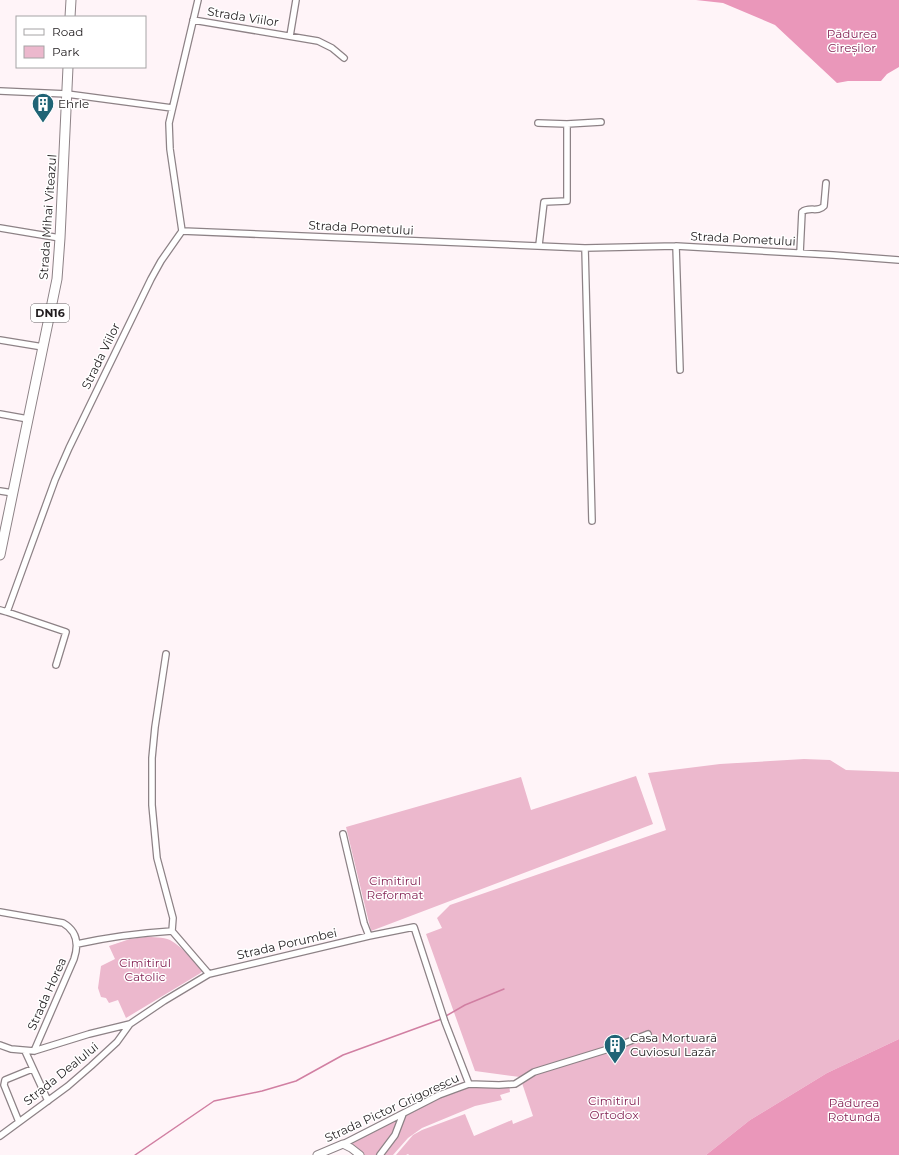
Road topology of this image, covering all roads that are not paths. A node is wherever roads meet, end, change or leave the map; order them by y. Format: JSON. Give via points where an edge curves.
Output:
{"nodes":[{"id":1,"x":71,"y":0,"type":"edge"},
{"id":2,"x":198,"y":0,"type":"edge"},
{"id":3,"x":296,"y":0,"type":"edge"},
{"id":4,"x":70,"y":16,"type":"edge"},
{"id":5,"x":193,"y":20,"type":"junction"},
{"id":6,"x":290,"y":36,"type":"junction"},
{"id":7,"x":344,"y":58,"type":"dead end"},
{"id":8,"x":68,"y":68,"type":"edge"},
{"id":9,"x":0,"y":90,"type":"edge"},
{"id":10,"x":67,"y":94,"type":"junction"},
{"id":11,"x":172,"y":108,"type":"junction"},
{"id":12,"x":601,"y":122,"type":"dead end"},
{"id":13,"x":538,"y":123,"type":"dead end"},
{"id":14,"x":567,"y":124,"type":"junction"},
{"id":15,"x":826,"y":182,"type":"dead end"},
{"id":16,"x":0,"y":228,"type":"edge"},
{"id":17,"x":182,"y":231,"type":"junction"},
{"id":18,"x":60,"y":238,"type":"junction"},
{"id":19,"x":540,"y":246,"type":"junction"},
{"id":20,"x":676,"y":246,"type":"junction"},
{"id":21,"x":585,"y":248,"type":"junction"},
{"id":22,"x":800,"y":253,"type":"junction"},
{"id":23,"x":899,"y":260,"type":"edge"},
{"id":24,"x":0,"y":340,"type":"edge"},
{"id":25,"x":43,"y":347,"type":"junction"},
{"id":26,"x":680,"y":370,"type":"dead end"},
{"id":27,"x":0,"y":414,"type":"edge"},
{"id":28,"x":28,"y":419,"type":"junction"},
{"id":29,"x":0,"y":491,"type":"edge"},
{"id":30,"x":13,"y":493,"type":"junction"},
{"id":31,"x":592,"y":521,"type":"dead end"},
{"id":32,"x":0,"y":555,"type":"edge"},
{"id":33,"x":0,"y":610,"type":"edge"},
{"id":34,"x":7,"y":612,"type":"junction"},
{"id":35,"x":166,"y":654,"type":"dead end"},
{"id":36,"x":56,"y":665,"type":"dead end"},
{"id":37,"x":343,"y":834,"type":"dead end"},
{"id":38,"x":0,"y":912,"type":"edge"},
{"id":39,"x":172,"y":931,"type":"junction"},
{"id":40,"x":369,"y":936,"type":"junction"},
{"id":41,"x":78,"y":944,"type":"junction"},
{"id":42,"x":210,"y":974,"type":"junction"},
{"id":43,"x":130,"y":1024,"type":"junction"},
{"id":44,"x":648,"y":1034,"type":"dead end"},
{"id":45,"x":0,"y":1045,"type":"edge"},
{"id":46,"x":25,"y":1051,"type":"junction"},
{"id":47,"x":34,"y":1051,"type":"junction"},
{"id":48,"x":32,"y":1069,"type":"junction"},
{"id":49,"x":469,"y":1084,"type":"junction"},
{"id":50,"x":48,"y":1101,"type":"junction"},
{"id":51,"x":403,"y":1114,"type":"junction"},
{"id":52,"x":19,"y":1122,"type":"junction"},
{"id":53,"x":0,"y":1136,"type":"edge"},
{"id":54,"x":343,"y":1144,"type":"junction"},
{"id":55,"x":318,"y":1155,"type":"edge"},
{"id":56,"x":360,"y":1155,"type":"edge"},
{"id":57,"x":380,"y":1155,"type":"edge"}],
"edges":[{"from":1,"to":4,"type":"highway"},
{"from":2,"to":5,"type":"street","name":"Strada Viilor"},
{"from":3,"to":6,"type":"street","name":"Strada Viilor"},
{"from":5,"to":6,"type":"street","name":"Strada Viilor"},
{"from":5,"to":11,"type":"street","name":"Strada Viilor"},
{"from":6,"to":7,"type":"street","name":"Strada Viilor","via":[[326,44]]},
{"from":8,"to":10,"type":"highway","name":"Strada Mihai Viteazul","number":"DN16"},
{"from":9,"to":10,"type":"street"},
{"from":10,"to":11,"type":"street"},
{"from":10,"to":18,"type":"highway","name":"Strada Mihai Viteazul","number":"DN16"},
{"from":11,"to":17,"type":"street","name":"Strada Viilor","via":[[169,135]]},
{"from":12,"to":14,"type":"street"},
{"from":13,"to":14,"type":"street"},
{"from":14,"to":19,"type":"street","via":[[567,201],[544,202]]},
{"from":15,"to":22,"type":"street","via":[[824,206],[819,210],[808,209],[802,212]]},
{"from":16,"to":18,"type":"street"},
{"from":17,"to":19,"type":"street","name":"Strada Pometului"},
{"from":17,"to":34,"type":"street","name":"Strada Viilor","via":[[151,278],[69,448]]},
{"from":18,"to":25,"type":"highway","name":"Strada Mihai Viteazul","number":"DN16","via":[[57,279]]},
{"from":19,"to":21,"type":"street","name":"Strada Pometului"},
{"from":20,"to":21,"type":"street","name":"Strada Pometului"},
{"from":20,"to":22,"type":"street","name":"Strada Pometului"},
{"from":20,"to":26,"type":"street"},
{"from":21,"to":31,"type":"street"},
{"from":22,"to":23,"type":"street","name":"Strada Pometului"},
{"from":24,"to":25,"type":"street"},
{"from":25,"to":28,"type":"highway","name":"Strada Mihai Viteazul","number":"DN16"},
{"from":27,"to":28,"type":"street"},
{"from":28,"to":30,"type":"highway","name":"Strada Mihai Viteazul","number":"DN16"},
{"from":29,"to":30,"type":"street"},
{"from":30,"to":32,"type":"highway","name":"Strada Mihai Viteazul","number":"DN16"},
{"from":33,"to":34,"type":"street"},
{"from":34,"to":36,"type":"street","via":[[66,632]]},
{"from":35,"to":39,"type":"street","via":[[153,750],[152,805],[157,858],[173,918]]},
{"from":37,"to":40,"type":"street"},
{"from":38,"to":41,"type":"street","via":[[62,923],[69,927]]},
{"from":39,"to":41,"type":"street","via":[[144,932]]},
{"from":39,"to":42,"type":"street"},
{"from":40,"to":42,"type":"street","name":"Strada Porumbei"},
{"from":40,"to":49,"type":"street","name":"Strada Porumbei","via":[[414,927],[445,1022]]},
{"from":41,"to":47,"type":"street","name":"Strada Horea","via":[[74,959]]},
{"from":42,"to":43,"type":"street","name":"Strada Porumbei"},
{"from":43,"to":47,"type":"street","name":"Strada Porumbei"},
{"from":43,"to":50,"type":"street","name":"Strada Dealului","via":[[112,1047]]},
{"from":44,"to":49,"type":"street","name":"Strada Pictor Grigorescu","via":[[534,1072],[515,1084]]},
{"from":45,"to":46,"type":"street","name":"Strada Porumbei"},
{"from":46,"to":47,"type":"street","name":"Strada Porumbei"},
{"from":46,"to":48,"type":"street"},
{"from":48,"to":50,"type":"street"},
{"from":48,"to":52,"type":"street","via":[[6,1080],[4,1085]]},
{"from":49,"to":51,"type":"street","name":"Strada Pictor Grigorescu","via":[[439,1095]]},
{"from":50,"to":52,"type":"street","name":"Strada Dealului"},
{"from":51,"to":54,"type":"street","name":"Strada Pictor Grigorescu"},
{"from":51,"to":57,"type":"street","via":[[395,1135]]},
{"from":52,"to":53,"type":"street","name":"Strada Dealului"},
{"from":54,"to":55,"type":"street","name":"Strada Pictor Grigorescu"},
{"from":54,"to":56,"type":"street"}]}
